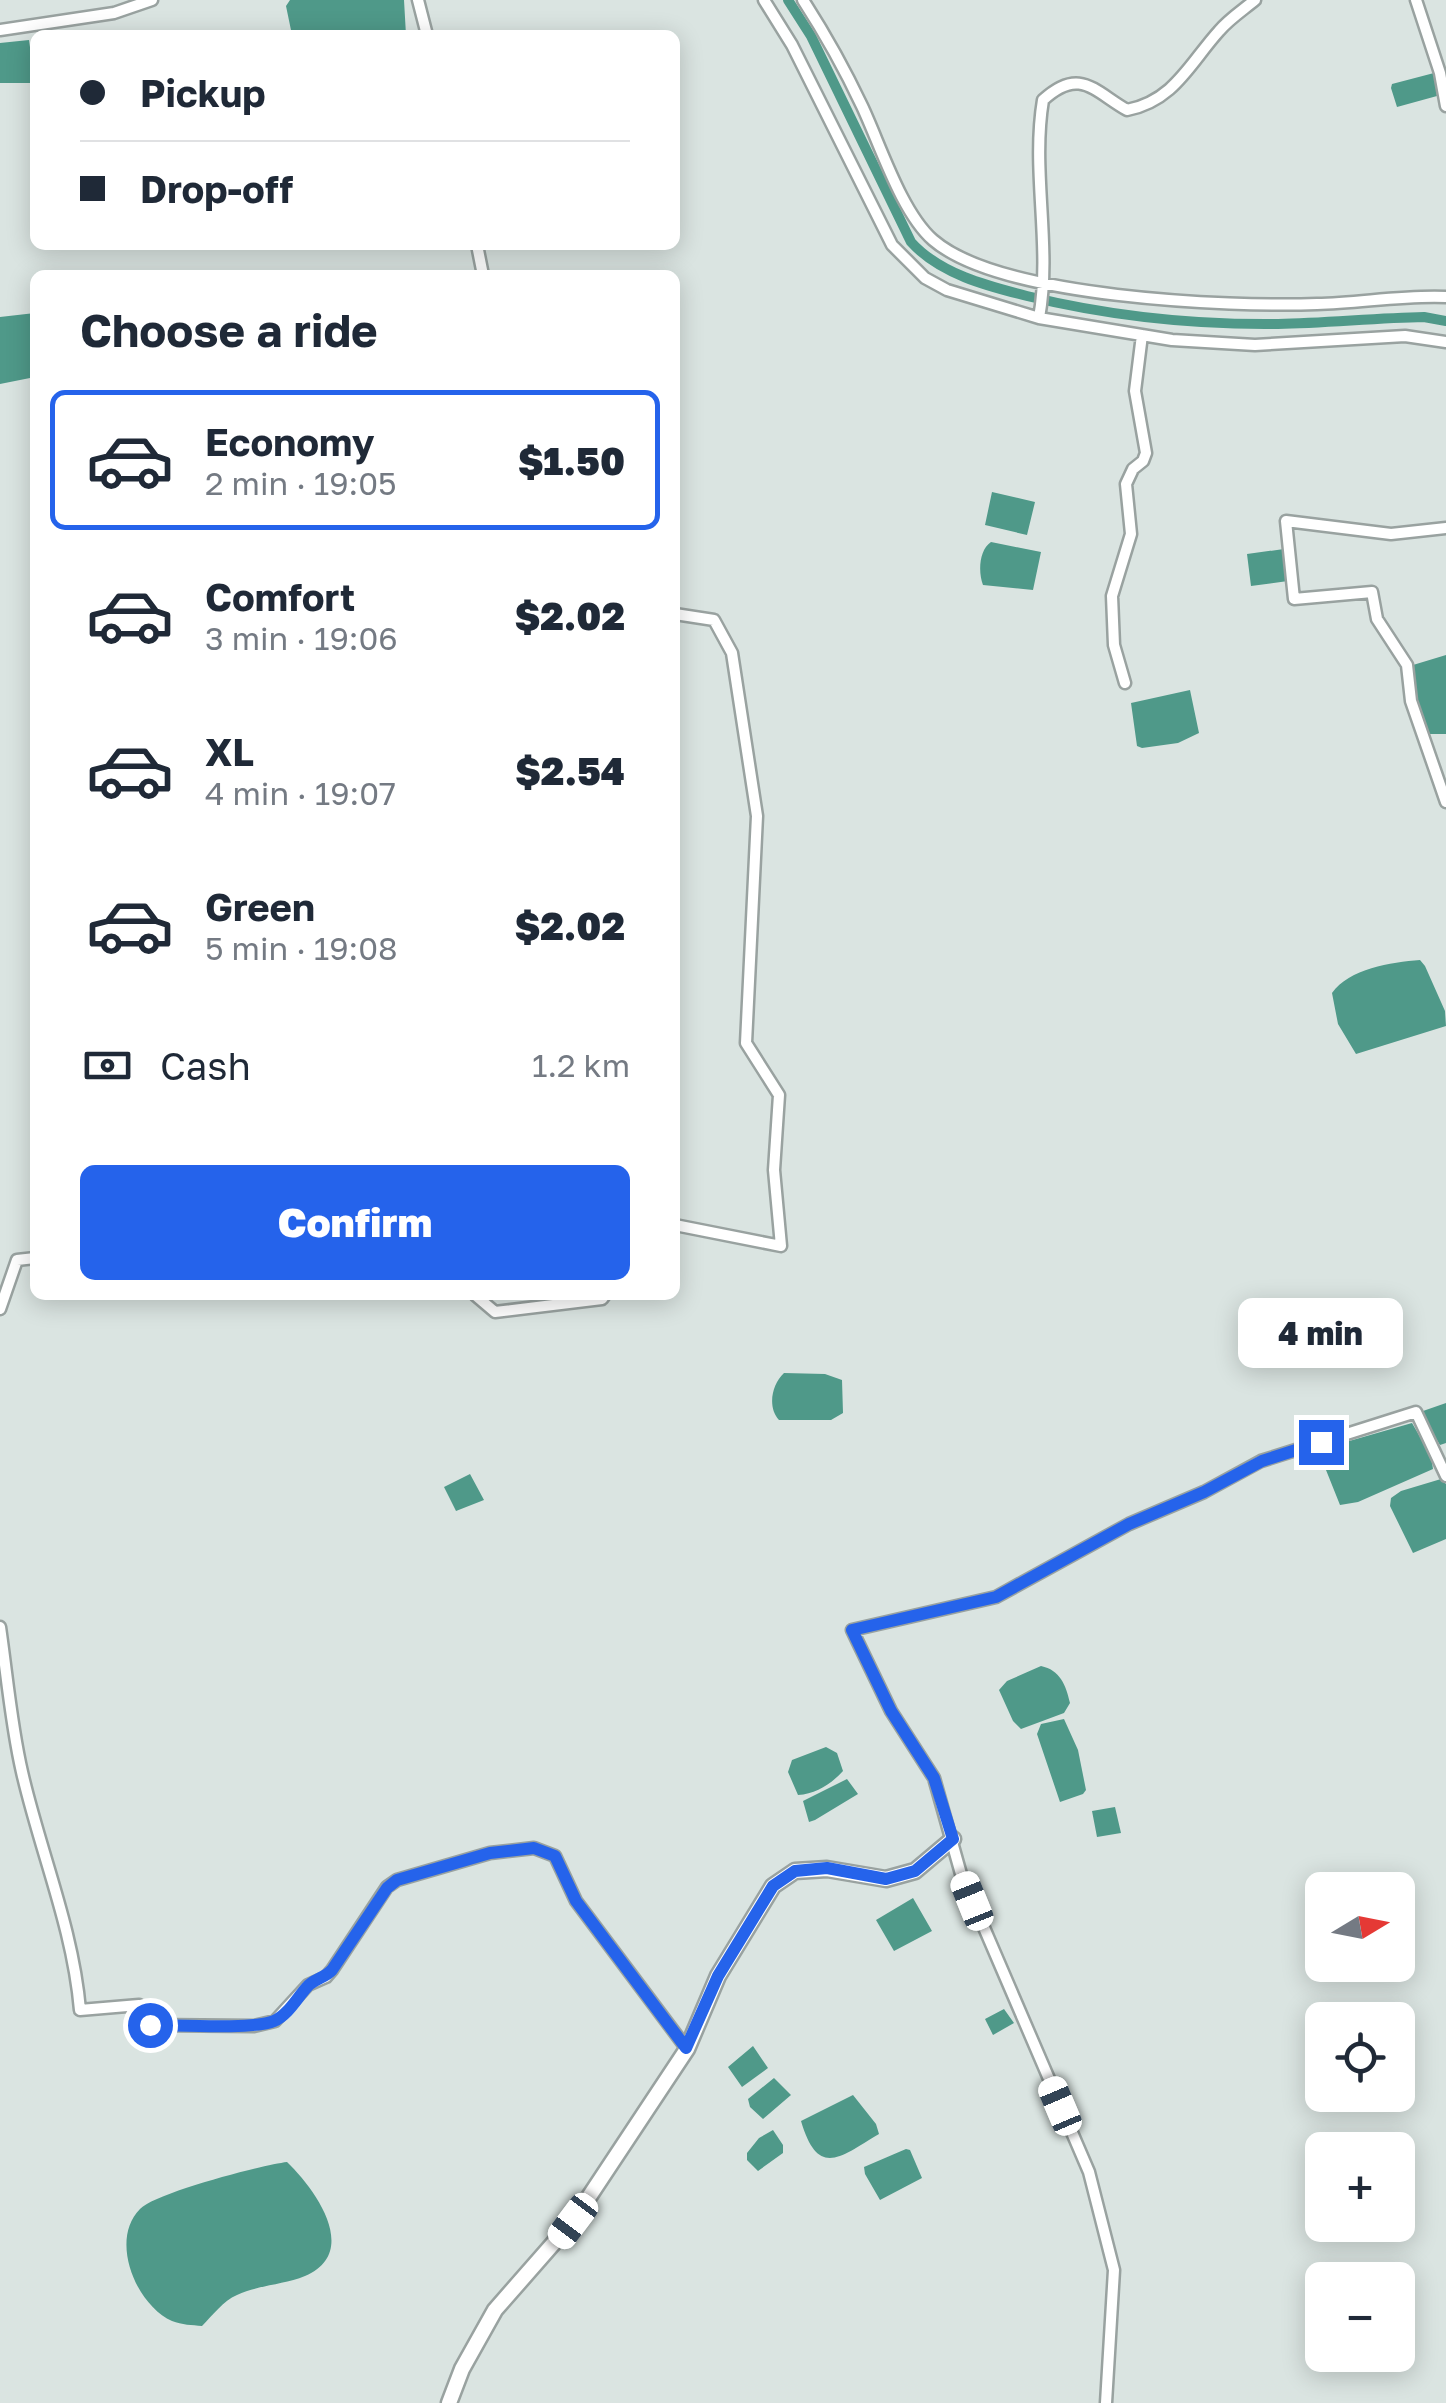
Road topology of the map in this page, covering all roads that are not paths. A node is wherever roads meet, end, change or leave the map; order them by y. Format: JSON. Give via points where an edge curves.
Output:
{"nodes":[{"id":1,"x":152,"y":0,"type":"edge"},
{"id":2,"x":418,"y":0,"type":"edge"},
{"id":3,"x":764,"y":0,"type":"edge"},
{"id":4,"x":804,"y":0,"type":"edge"},
{"id":5,"x":1255,"y":0,"type":"edge"},
{"id":6,"x":1416,"y":0,"type":"edge"},
{"id":7,"x":0,"y":30,"type":"edge"},
{"id":8,"x":426,"y":30,"type":"edge"},
{"id":9,"x":1446,"y":106,"type":"edge"},
{"id":10,"x":1045,"y":283,"type":"junction"},
{"id":11,"x":1446,"y":297,"type":"edge"},
{"id":12,"x":1039,"y":318,"type":"junction"},
{"id":13,"x":1142,"y":335,"type":"junction"},
{"id":14,"x":1446,"y":342,"type":"edge"},
{"id":15,"x":1446,"y":528,"type":"edge"},
{"id":16,"x":680,"y":615,"type":"edge"},
{"id":17,"x":1125,"y":683,"type":"dead end"},
{"id":18,"x":1446,"y":802,"type":"edge"},
{"id":19,"x":680,"y":1225,"type":"edge"},
{"id":20,"x":30,"y":1259,"type":"edge"},
{"id":21,"x":481,"y":1300,"type":"edge"},
{"id":22,"x":594,"y":1300,"type":"edge"},
{"id":23,"x":0,"y":1308,"type":"edge"},
{"id":24,"x":1446,"y":1476,"type":"edge"},
{"id":25,"x":0,"y":1627,"type":"edge"},
{"id":26,"x":953,"y":1839,"type":"junction"},
{"id":27,"x":686,"y":2048,"type":"junction"},
{"id":28,"x":450,"y":2403,"type":"edge"},
{"id":29,"x":1106,"y":2403,"type":"edge"}],
"edges":[{"from":1,"to":7,"type":"street","via":[[114,13]]},
{"from":2,"to":8,"type":"street"},
{"from":3,"to":12,"type":"street","via":[[908,264],[947,290]]},
{"from":4,"to":10,"type":"street","via":[[912,212],[933,239],[964,258]]},
{"from":5,"to":10,"type":"street","via":[[1221,28],[1179,82],[1147,106],[1127,110],[1085,84],[1042,100]]},
{"from":6,"to":9,"type":"street"},
{"from":10,"to":11,"type":"street","via":[[1231,305]]},
{"from":10,"to":12,"type":"street"},
{"from":12,"to":13,"type":"street"},
{"from":13,"to":14,"type":"street","via":[[1256,345],[1405,336]]},
{"from":13,"to":17,"type":"street","via":[[1134,391],[1146,452],[1126,484],[1131,534],[1110,616]]},
{"from":15,"to":18,"type":"street","via":[[1391,534],[1286,520],[1294,599],[1372,592],[1377,619],[1407,665],[1411,701]]},
{"from":16,"to":19,"type":"street","via":[[714,620],[732,653],[757,816],[746,1043],[778,1095],[780,1246]]},
{"from":20,"to":23,"type":"street","via":[[18,1260]]},
{"from":21,"to":22,"type":"street","via":[[494,1312]]},
{"from":24,"to":26,"type":"street","via":[[1416,1412],[1262,1461],[996,1597],[852,1630],[891,1711],[934,1778]]},
{"from":25,"to":27,"type":"street","via":[[21,1768],[76,1963],[80,2010],[139,2005],[150,2025],[275,2021],[308,1985],[326,1977],[397,1880],[490,1853],[534,1848],[555,1856],[576,1901]]},
{"from":26,"to":27,"type":"street","via":[[915,1871],[886,1879],[827,1868],[795,1871],[773,1886],[718,1976]]},
{"from":26,"to":29,"type":"street","via":[[994,1955],[1089,2172],[1114,2270]]},
{"from":27,"to":28,"type":"street","via":[[573,2221],[495,2310]]}]}
